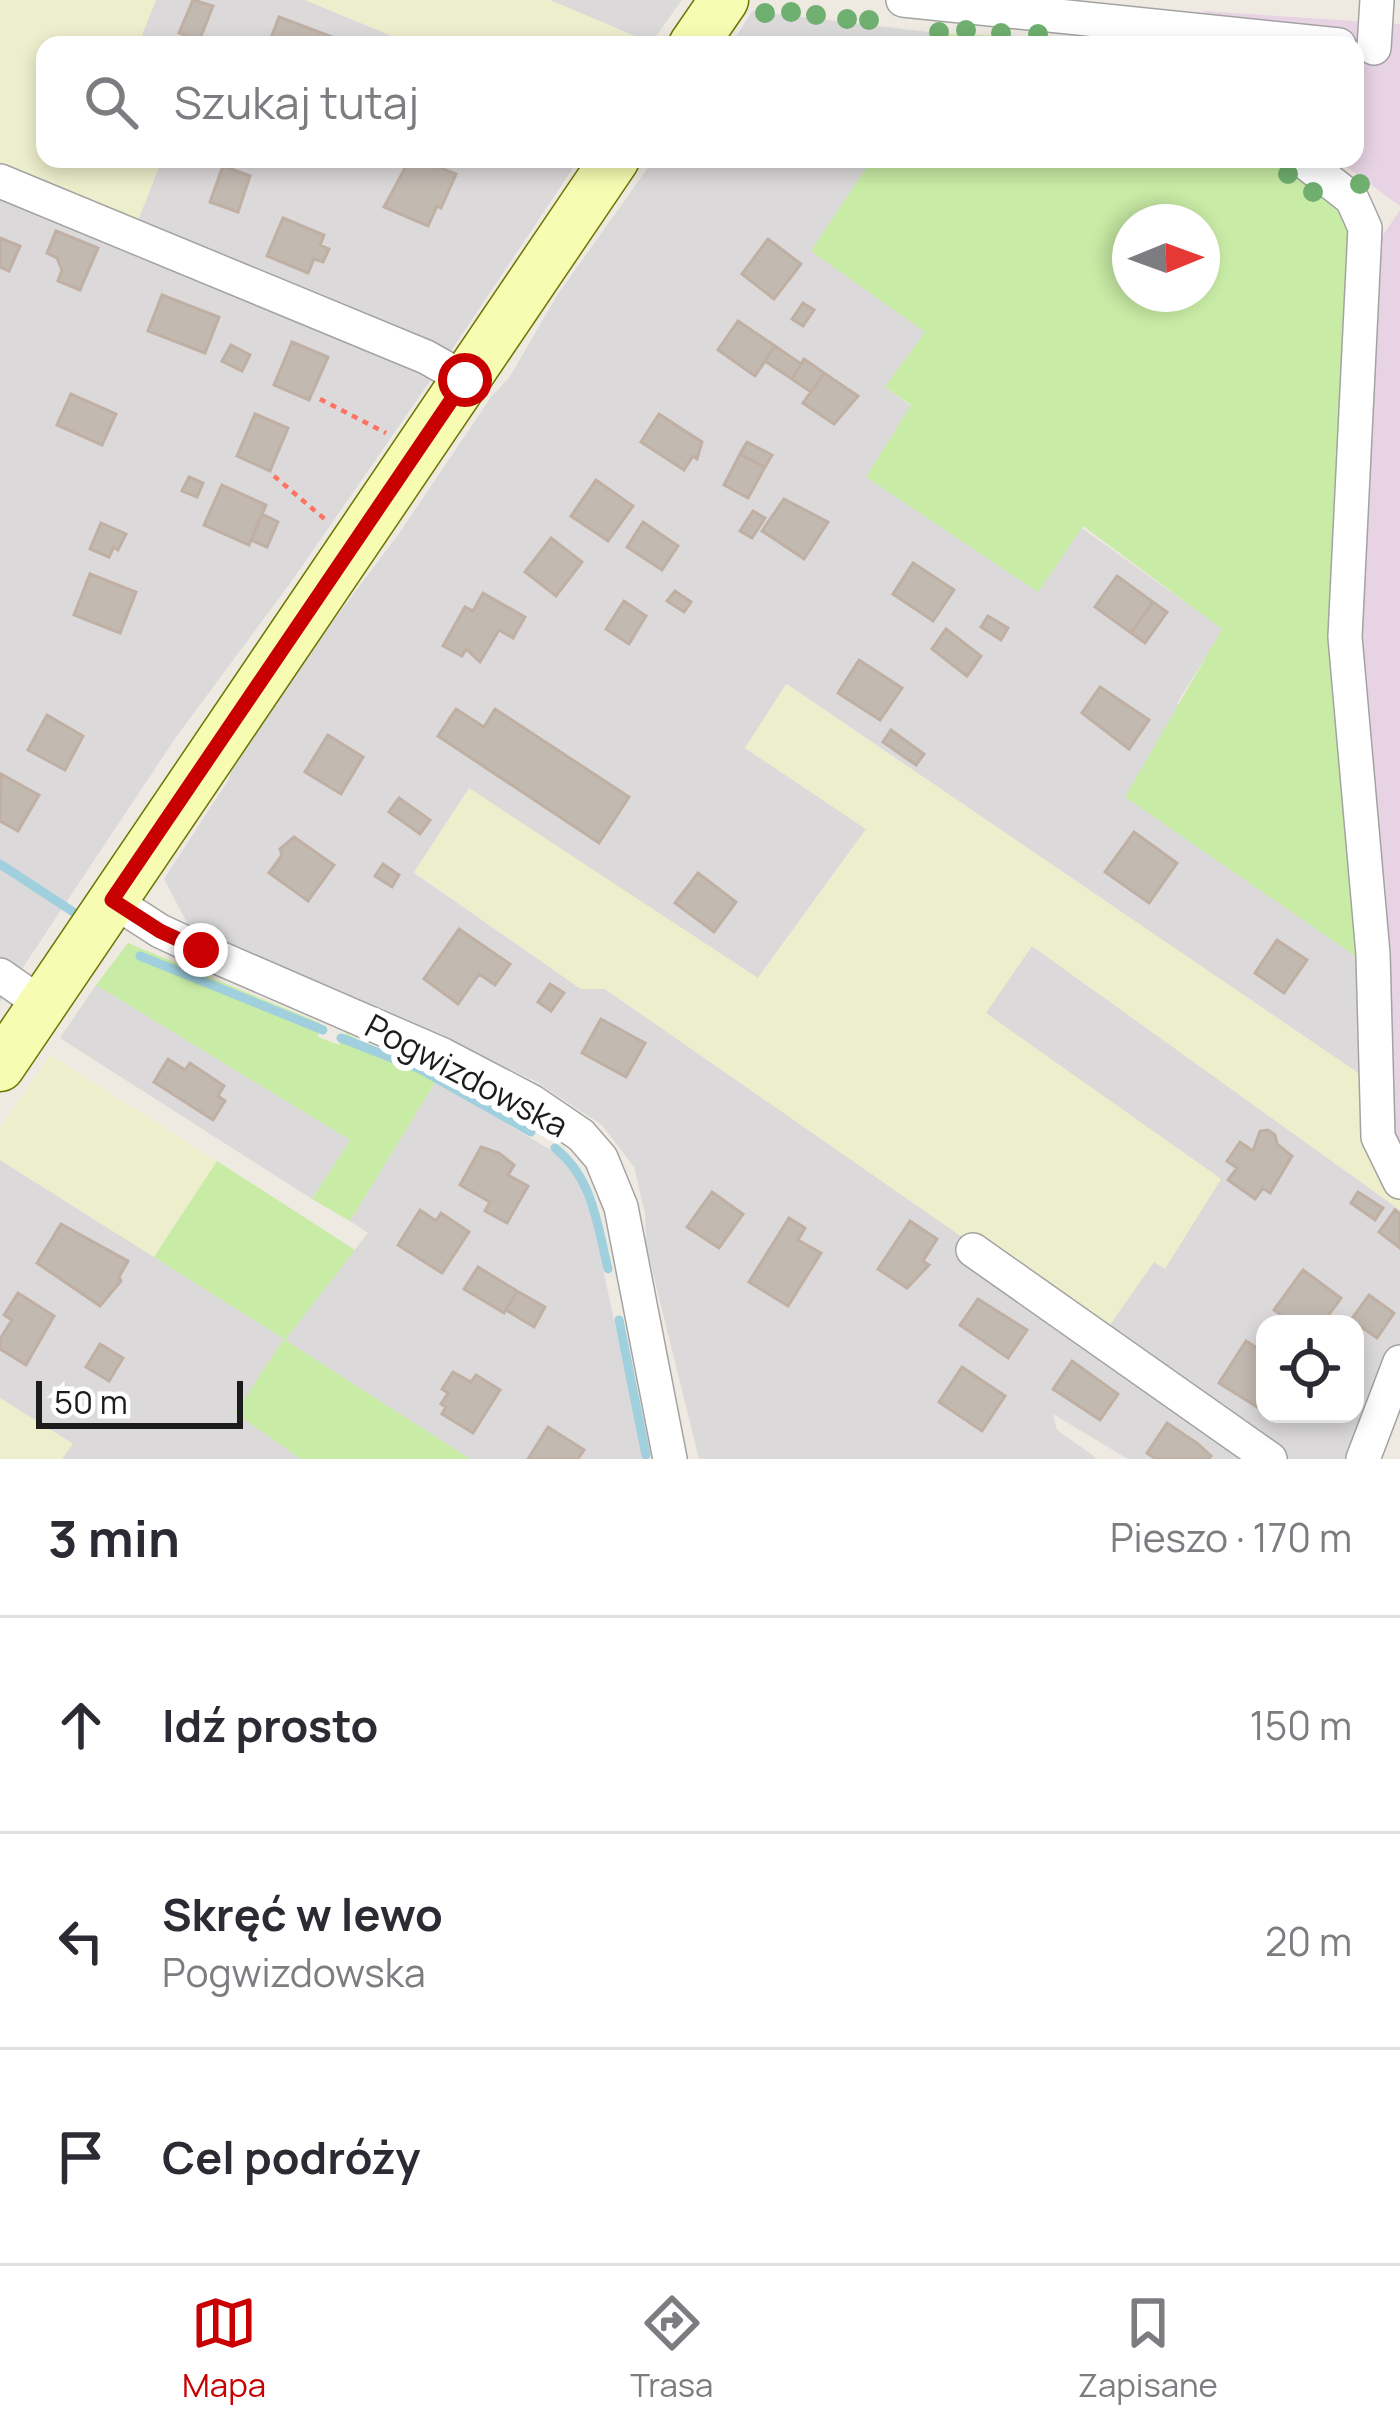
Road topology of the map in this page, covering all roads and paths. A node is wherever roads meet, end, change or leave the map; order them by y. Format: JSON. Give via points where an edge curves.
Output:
{"nodes":[{"id":1,"x":724,"y":0,"type":"edge"},
{"id":2,"x":903,"y":0,"type":"edge"},
{"id":3,"x":1377,"y":0,"type":"edge"},
{"id":4,"x":699,"y":36,"type":"edge"},
{"id":5,"x":1162,"y":36,"type":"edge"},
{"id":6,"x":1376,"y":49,"type":"edge"},
{"id":7,"x":609,"y":168,"type":"edge"},
{"id":8,"x":1312,"y":168,"type":"edge"},
{"id":9,"x":0,"y":182,"type":"edge"},
{"id":10,"x":465,"y":380,"type":"junction"},
{"id":11,"x":320,"y":399,"type":"dead end"},
{"id":12,"x":418,"y":448,"type":"junction"},
{"id":13,"x":274,"y":476,"type":"dead end"},
{"id":14,"x":358,"y":537,"type":"junction"},
{"id":15,"x":112,"y":900,"type":"junction"},
{"id":16,"x":0,"y":975,"type":"edge"},
{"id":17,"x":43,"y":1005,"type":"junction"},
{"id":18,"x":0,"y":1067,"type":"edge"},
{"id":19,"x":1400,"y":1182,"type":"edge"},
{"id":20,"x":974,"y":1250,"type":"dead end"},
{"id":21,"x":1400,"y":1362,"type":"edge"},
{"id":22,"x":670,"y":1459,"type":"edge"},
{"id":23,"x":1270,"y":1459,"type":"edge"},
{"id":24,"x":1363,"y":1459,"type":"edge"}],
"edges":[{"from":1,"to":4,"type":"street"},
{"from":2,"to":5,"type":"street"},
{"from":3,"to":6,"type":"street"},
{"from":7,"to":10,"type":"street"},
{"from":8,"to":19,"type":"street","via":[[1352,199],[1365,228],[1345,637],[1374,971],[1378,1137]]},
{"from":9,"to":10,"type":"street"},
{"from":10,"to":12,"type":"street"},
{"from":11,"to":12,"type":"path"},
{"from":12,"to":14,"type":"street"},
{"from":13,"to":14,"type":"path"},
{"from":14,"to":15,"type":"street"},
{"from":15,"to":17,"type":"street"},
{"from":15,"to":22,"type":"street","name":"Pogwizdowska","via":[[160,931],[443,1055],[581,1135],[601,1158],[621,1207]]},
{"from":16,"to":17,"type":"street"},
{"from":17,"to":18,"type":"street"},
{"from":20,"to":23,"type":"street"},
{"from":21,"to":24,"type":"street"}]}
